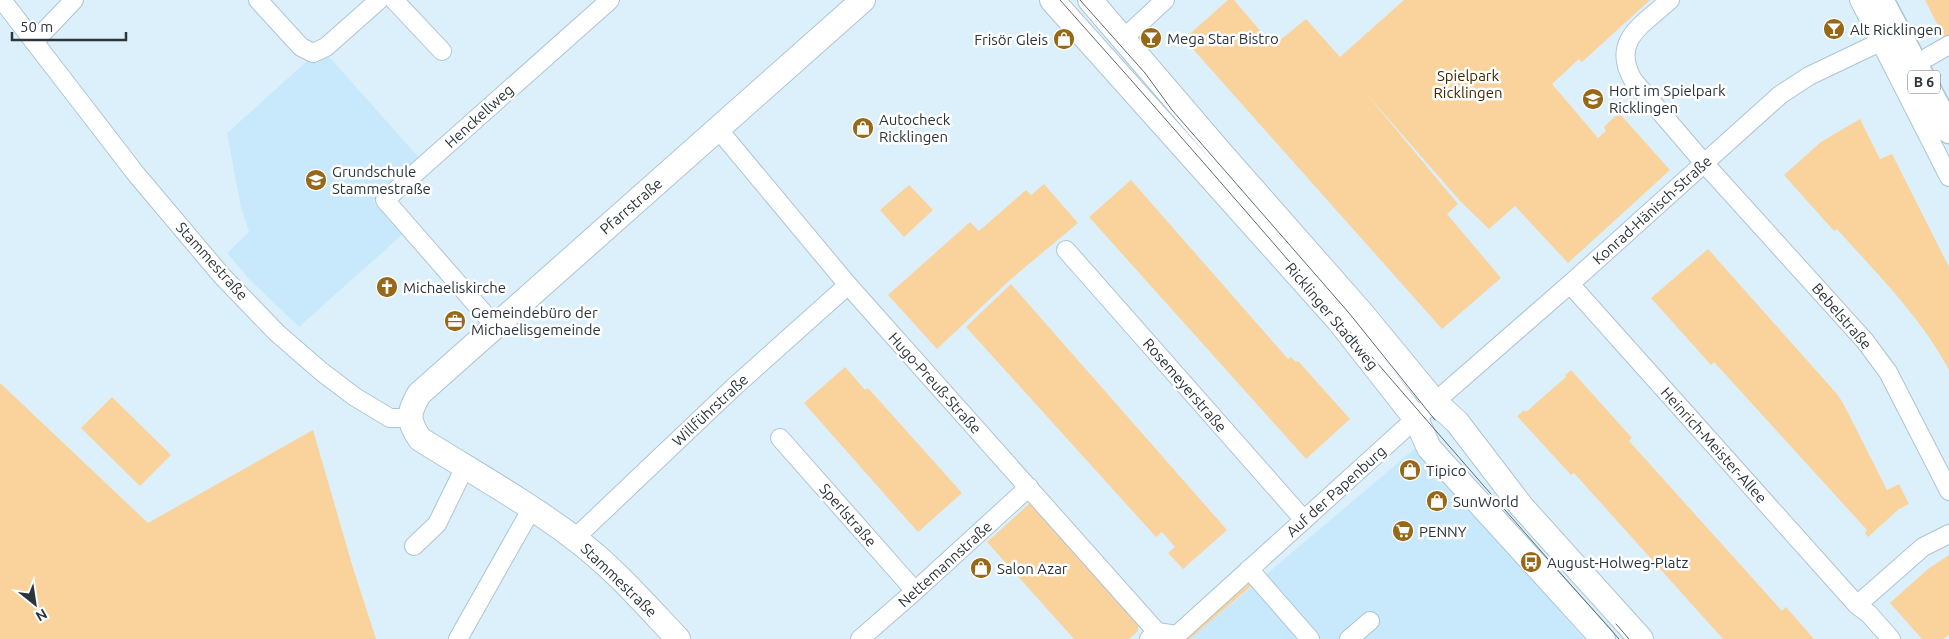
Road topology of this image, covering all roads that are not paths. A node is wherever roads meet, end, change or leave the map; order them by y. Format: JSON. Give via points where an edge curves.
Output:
{"nodes":[{"id":1,"x":2,"y":0,"type":"edge"},
{"id":2,"x":74,"y":0,"type":"edge"},
{"id":3,"x":258,"y":0,"type":"edge"},
{"id":4,"x":379,"y":0,"type":"edge"},
{"id":5,"x":394,"y":0,"type":"edge"},
{"id":6,"x":610,"y":0,"type":"edge"},
{"id":7,"x":863,"y":0,"type":"edge"},
{"id":8,"x":1052,"y":0,"type":"edge"},
{"id":9,"x":1090,"y":0,"type":"edge"},
{"id":10,"x":1165,"y":0,"type":"edge"},
{"id":11,"x":1670,"y":0,"type":"edge"},
{"id":12,"x":1859,"y":0,"type":"edge"},
{"id":13,"x":1880,"y":0,"type":"edge"},
{"id":14,"x":1898,"y":0,"type":"edge"},
{"id":15,"x":1124,"y":38,"type":"junction"},
{"id":16,"x":1889,"y":38,"type":"junction"},
{"id":17,"x":34,"y":42,"type":"junction"},
{"id":18,"x":442,"y":51,"type":"dead end"},
{"id":19,"x":1942,"y":52,"type":"edge"},
{"id":20,"x":1949,"y":92,"type":"edge"},
{"id":21,"x":718,"y":129,"type":"junction"},
{"id":22,"x":1949,"y":130,"type":"edge"},
{"id":23,"x":1704,"y":163,"type":"junction"},
{"id":24,"x":1949,"y":177,"type":"edge"},
{"id":25,"x":1066,"y":250,"type":"dead end"},
{"id":26,"x":1570,"y":284,"type":"junction"},
{"id":27,"x":848,"y":285,"type":"junction"},
{"id":28,"x":496,"y":326,"type":"junction"},
{"id":29,"x":1425,"y":411,"type":"junction"},
{"id":30,"x":409,"y":418,"type":"junction"},
{"id":31,"x":780,"y":438,"type":"dead end"},
{"id":32,"x":465,"y":468,"type":"junction"},
{"id":33,"x":1029,"y":487,"type":"junction"},
{"id":34,"x":1949,"y":492,"type":"edge"},
{"id":35,"x":532,"y":508,"type":"junction"},
{"id":36,"x":1304,"y":520,"type":"junction"},
{"id":37,"x":1949,"y":534,"type":"edge"},
{"id":38,"x":575,"y":538,"type":"junction"},
{"id":39,"x":414,"y":546,"type":"dead end"},
{"id":40,"x":1249,"y":569,"type":"junction"},
{"id":41,"x":915,"y":591,"type":"junction"},
{"id":42,"x":1857,"y":605,"type":"junction"},
{"id":43,"x":1370,"y":621,"type":"dead end"},
{"id":44,"x":1153,"y":636,"type":"edge"},
{"id":45,"x":458,"y":639,"type":"edge"},
{"id":46,"x":678,"y":639,"type":"edge"},
{"id":47,"x":860,"y":639,"type":"edge"},
{"id":48,"x":1310,"y":639,"type":"edge"},
{"id":49,"x":1349,"y":639,"type":"edge"},
{"id":50,"x":1603,"y":639,"type":"edge"},
{"id":51,"x":1641,"y":639,"type":"edge"},
{"id":52,"x":1891,"y":639,"type":"edge"}],
"edges":[{"from":1,"to":17,"type":"street","name":"Stammestraße"},
{"from":2,"to":17,"type":"street"},
{"from":3,"to":4,"type":"street","via":[[301,47],[313,53],[326,48]]},
{"from":5,"to":18,"type":"street"},
{"from":6,"to":28,"type":"street","name":"Henckellweg","via":[[385,200]]},
{"from":7,"to":21,"type":"street","name":"Pfarrstraße"},
{"from":8,"to":29,"type":"street","name":"Ricklinger Stadtweg","via":[[1339,320]]},
{"from":9,"to":15,"type":"street","name":"Ricklinger Stadtweg"},
{"from":10,"to":15,"type":"street"},
{"from":11,"to":23,"type":"street","name":"Bebelstraße","via":[[1626,44],[1626,69]]},
{"from":12,"to":16,"type":"street"},
{"from":13,"to":16,"type":"main road","number":"B 6"},
{"from":14,"to":19,"type":"main road","number":"B 6"},
{"from":15,"to":29,"type":"street","name":"Ricklinger Stadtweg","via":[[1360,311]]},
{"from":16,"to":22,"type":"main road","number":"B 6"},
{"from":16,"to":23,"type":"street","name":"Konrad-Hänisch-Straße","via":[[1809,76],[1780,95]]},
{"from":16,"to":24,"type":"street"},
{"from":17,"to":30,"type":"street","name":"Stammestraße","via":[[136,174],[222,276],[277,333],[355,398],[390,418]]},
{"from":19,"to":20,"type":"main road","number":"B 6"},
{"from":21,"to":27,"type":"street","name":"Hugo-Preuß-Straße"},
{"from":21,"to":28,"type":"street","name":"Pfarrstraße"},
{"from":23,"to":26,"type":"street","name":"Konrad-Hänisch-Straße"},
{"from":23,"to":34,"type":"street","name":"Bebelstraße","via":[[1865,341],[1888,372]]},
{"from":25,"to":36,"type":"street","name":"Rosemeyerstraße"},
{"from":26,"to":29,"type":"street","name":"Konrad-Hänisch-Straße"},
{"from":26,"to":42,"type":"street","name":"Heinrich-Meister-Allee"},
{"from":27,"to":33,"type":"street","name":"Hugo-Preuß-Straße"},
{"from":27,"to":38,"type":"street","name":"Willführstraße","via":[[734,387]]},
{"from":28,"to":30,"type":"street","name":"Pfarrstraße","via":[[419,394],[411,406]]},
{"from":29,"to":36,"type":"street","name":"Auf der Papenburg"},
{"from":29,"to":50,"type":"street","name":"Ricklinger Stadtweg","via":[[1429,448]]},
{"from":29,"to":51,"type":"street","name":"Ricklinger Stadtweg","via":[[1457,422],[1522,507]]},
{"from":30,"to":32,"type":"street","name":"Stammestraße","via":[[420,439]]},
{"from":31,"to":41,"type":"street","name":"Sperlstraße"},
{"from":32,"to":35,"type":"street","name":"Stammestraße"},
{"from":32,"to":39,"type":"street","via":[[437,524]]},
{"from":33,"to":41,"type":"street","name":"Nettemannstraße"},
{"from":33,"to":44,"type":"street","name":"Hugo-Preuß-Straße"},
{"from":35,"to":38,"type":"street","name":"Stammestraße"},
{"from":35,"to":45,"type":"street"},
{"from":36,"to":40,"type":"street","name":"Auf der Papenburg"},
{"from":37,"to":42,"type":"street","via":[[1923,547]]},
{"from":38,"to":46,"type":"street","name":"Stammestraße","via":[[604,562]]},
{"from":40,"to":44,"type":"street","name":"Auf der Papenburg","via":[[1177,635]]},
{"from":40,"to":48,"type":"street"},
{"from":41,"to":47,"type":"street","name":"Nettemannstraße"},
{"from":42,"to":52,"type":"street","name":"Heinrich-Meister-Allee"},
{"from":43,"to":49,"type":"street"}]}
